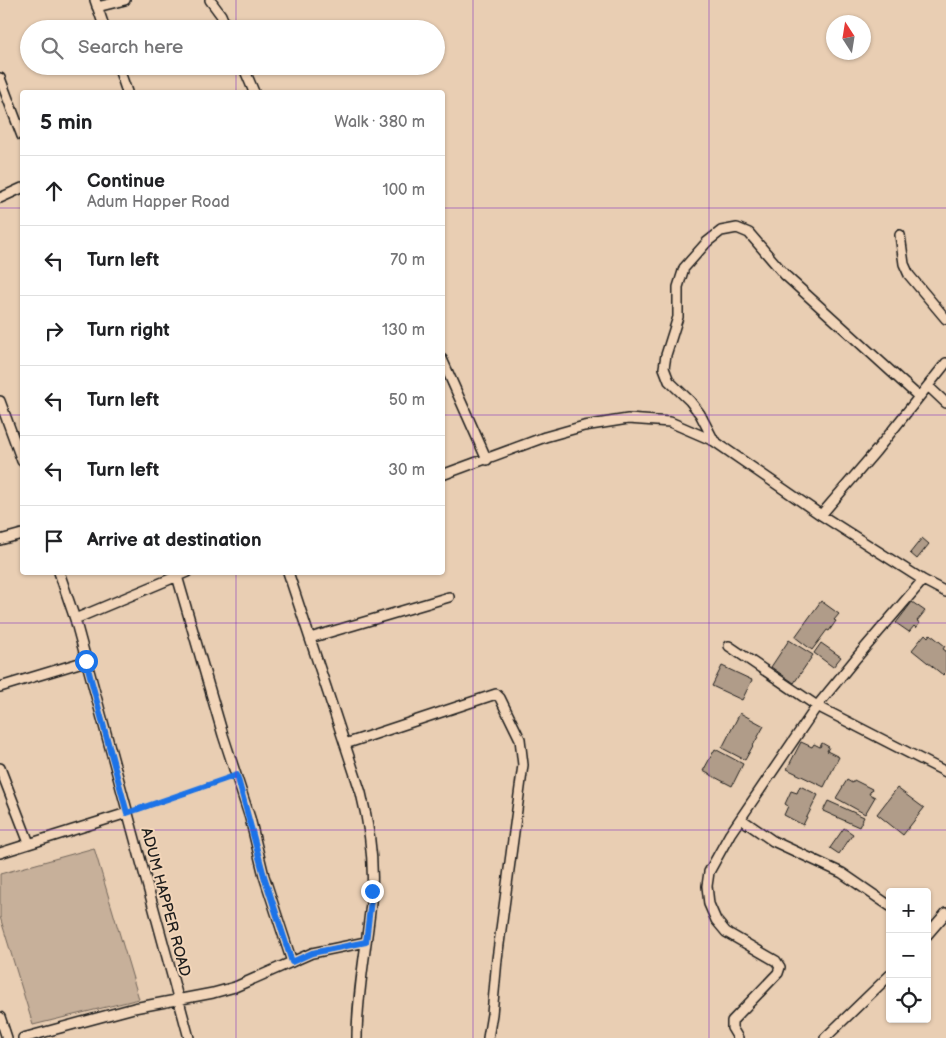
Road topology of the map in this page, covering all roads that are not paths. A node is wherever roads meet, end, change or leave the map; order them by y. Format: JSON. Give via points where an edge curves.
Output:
{"nodes":[{"id":1,"x":125,"y":0,"type":"edge"},
{"id":2,"x":210,"y":0,"type":"edge"},
{"id":3,"x":96,"y":4,"type":"edge"},
{"id":4,"x":102,"y":20,"type":"edge"},
{"id":5,"x":223,"y":20,"type":"edge"},
{"id":6,"x":121,"y":75,"type":"edge"},
{"id":7,"x":247,"y":75,"type":"edge"},
{"id":8,"x":0,"y":78,"type":"edge"},
{"id":9,"x":126,"y":90,"type":"edge"},
{"id":10,"x":253,"y":90,"type":"edge"},
{"id":11,"x":20,"y":131,"type":"edge"},
{"id":12,"x":20,"y":189,"type":"edge"},
{"id":13,"x":0,"y":198,"type":"edge"},
{"id":14,"x":900,"y":235,"type":"dead end"},
{"id":15,"x":946,"y":319,"type":"edge"},
{"id":16,"x":946,"y":363,"type":"edge"},
{"id":17,"x":445,"y":365,"type":"edge"},
{"id":18,"x":928,"y":386,"type":"junction"},
{"id":19,"x":918,"y":396,"type":"junction"},
{"id":20,"x":0,"y":401,"type":"edge"},
{"id":21,"x":946,"y":403,"type":"edge"},
{"id":22,"x":714,"y":441,"type":"junction"},
{"id":23,"x":20,"y":455,"type":"edge"},
{"id":24,"x":487,"y":460,"type":"junction"},
{"id":25,"x":445,"y":474,"type":"edge"},
{"id":26,"x":821,"y":515,"type":"junction"},
{"id":27,"x":20,"y":535,"type":"edge"},
{"id":28,"x":0,"y":540,"type":"edge"},
{"id":29,"x":60,"y":575,"type":"edge"},
{"id":30,"x":289,"y":575,"type":"edge"},
{"id":31,"x":177,"y":576,"type":"joint"},
{"id":32,"x":923,"y":580,"type":"junction"},
{"id":33,"x":946,"y":592,"type":"edge"},
{"id":34,"x":449,"y":597,"type":"dead end"},
{"id":35,"x":75,"y":619,"type":"junction"},
{"id":36,"x":310,"y":638,"type":"junction"},
{"id":37,"x":729,"y":646,"type":"dead end"},
{"id":38,"x":86,"y":661,"type":"junction"},
{"id":39,"x":0,"y":687,"type":"edge"},
{"id":40,"x":817,"y":706,"type":"junction"},
{"id":41,"x":345,"y":744,"type":"junction"},
{"id":42,"x":0,"y":768,"type":"edge"},
{"id":43,"x":946,"y":772,"type":"edge"},
{"id":44,"x":127,"y":813,"type":"junction"},
{"id":45,"x":741,"y":819,"type":"junction"},
{"id":46,"x":29,"y":843,"type":"junction"},
{"id":47,"x":0,"y":853,"type":"edge"},
{"id":48,"x":886,"y":903,"type":"edge"},
{"id":49,"x":946,"y":913,"type":"edge"},
{"id":50,"x":929,"y":933,"type":"edge"},
{"id":51,"x":366,"y":942,"type":"junction"},
{"id":52,"x":292,"y":962,"type":"junction"},
{"id":53,"x":887,"y":978,"type":"edge"},
{"id":54,"x":178,"y":998,"type":"junction"},
{"id":55,"x":0,"y":1017,"type":"edge"},
{"id":56,"x":7,"y":1038,"type":"edge"},
{"id":57,"x":23,"y":1038,"type":"edge"},
{"id":58,"x":188,"y":1038,"type":"edge"},
{"id":59,"x":357,"y":1038,"type":"edge"},
{"id":60,"x":488,"y":1038,"type":"edge"},
{"id":61,"x":738,"y":1038,"type":"edge"},
{"id":62,"x":825,"y":1038,"type":"edge"}],
"edges":[{"from":1,"to":3,"type":"street"},
{"from":2,"to":5,"type":"street"},
{"from":3,"to":4,"type":"street"},
{"from":6,"to":9,"type":"street"},
{"from":7,"to":10,"type":"street"},
{"from":8,"to":11,"type":"street"},
{"from":12,"to":13,"type":"street"},
{"from":14,"to":15,"type":"street","via":[[909,275]]},
{"from":16,"to":18,"type":"street"},
{"from":17,"to":24,"type":"street"},
{"from":18,"to":19,"type":"street"},
{"from":18,"to":21,"type":"street"},
{"from":19,"to":22,"type":"street","via":[[786,275],[749,233],[737,228],[721,231],[684,268],[678,287],[678,317],[664,368],[669,381],[700,414]]},
{"from":19,"to":26,"type":"street"},
{"from":20,"to":23,"type":"street"},
{"from":22,"to":24,"type":"street","via":[[670,422],[628,419],[560,432]]},
{"from":22,"to":26,"type":"street"},
{"from":24,"to":25,"type":"street"},
{"from":26,"to":32,"type":"street"},
{"from":27,"to":28,"type":"street"},
{"from":29,"to":35,"type":"street","name":"ADUM HAPPER ROAD"},
{"from":30,"to":36,"type":"street"},
{"from":31,"to":35,"type":"street"},
{"from":31,"to":52,"type":"street"},
{"from":32,"to":33,"type":"street"},
{"from":32,"to":40,"type":"street"},
{"from":34,"to":36,"type":"street"},
{"from":35,"to":38,"type":"street","name":"ADUM HAPPER ROAD"},
{"from":36,"to":41,"type":"street"},
{"from":37,"to":40,"type":"street"},
{"from":38,"to":39,"type":"street"},
{"from":38,"to":44,"type":"street","name":"ADUM HAPPER ROAD"},
{"from":40,"to":43,"type":"street"},
{"from":40,"to":45,"type":"street"},
{"from":41,"to":51,"type":"street","via":[[368,823],[372,891]]},
{"from":41,"to":60,"type":"street","via":[[496,694],[518,733],[522,747],[522,782]]},
{"from":42,"to":46,"type":"street"},
{"from":44,"to":46,"type":"street"},
{"from":44,"to":54,"type":"street","name":"ADUM HAPPER ROAD"},
{"from":45,"to":48,"type":"street","via":[[773,841],[842,873]]},
{"from":45,"to":61,"type":"street","via":[[709,872],[709,904],[726,932],[776,961],[780,967],[732,1021]]},
{"from":46,"to":47,"type":"street"},
{"from":49,"to":50,"type":"street"},
{"from":51,"to":52,"type":"street","via":[[312,953]]},
{"from":51,"to":59,"type":"street"},
{"from":52,"to":54,"type":"street","via":[[235,987]]},
{"from":53,"to":62,"type":"street"},
{"from":54,"to":57,"type":"street"},
{"from":54,"to":58,"type":"street","name":"ADUM HAPPER ROAD"},
{"from":55,"to":56,"type":"street"}]}
